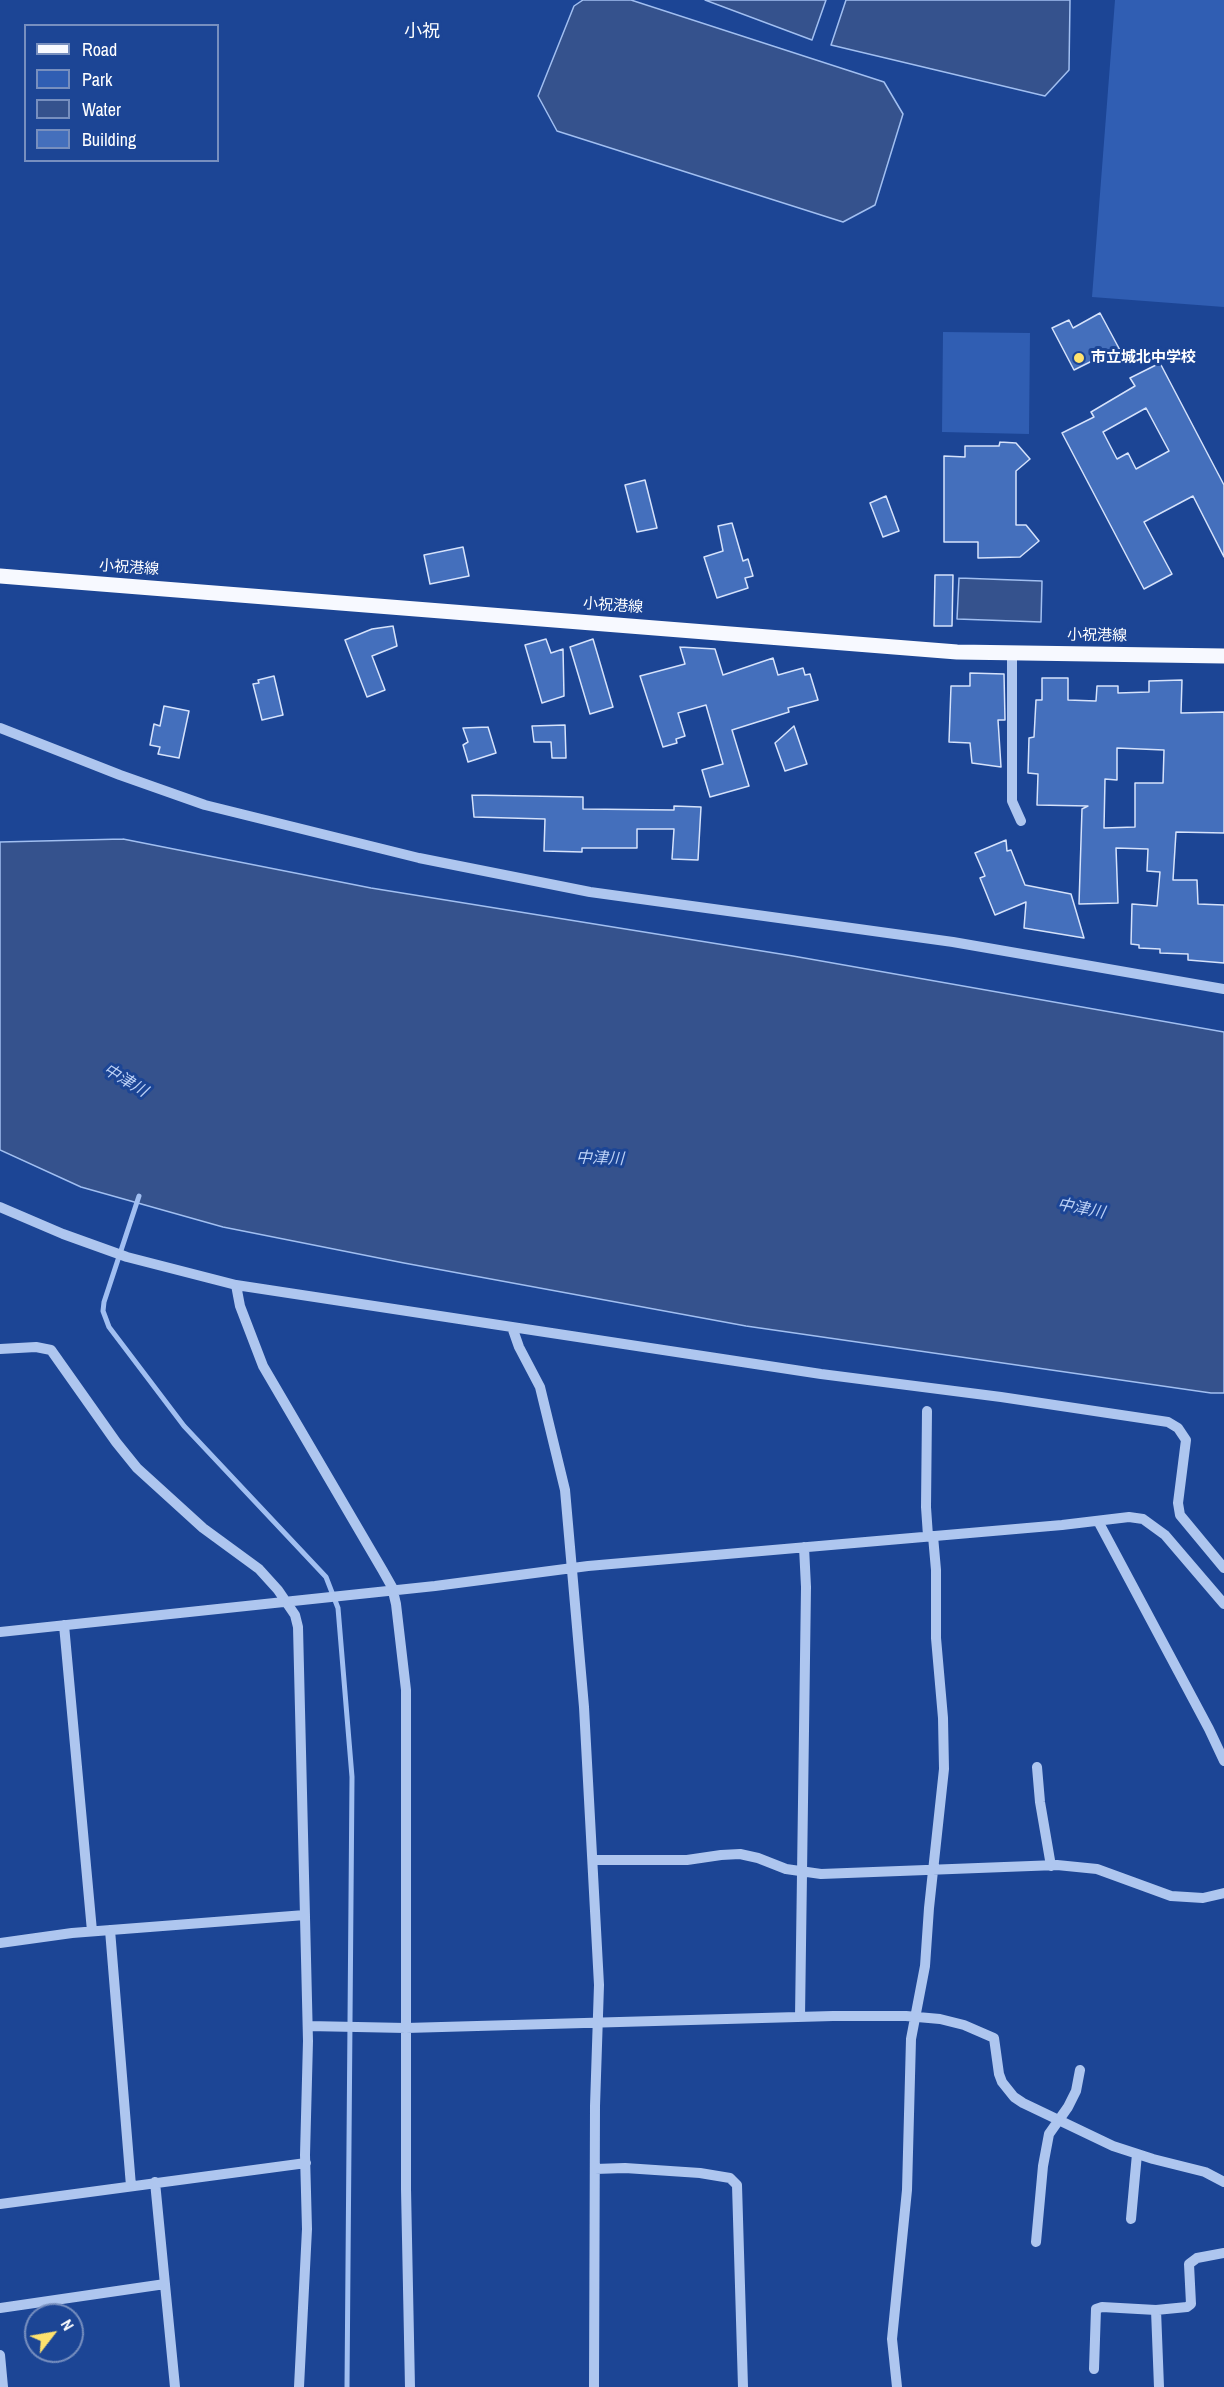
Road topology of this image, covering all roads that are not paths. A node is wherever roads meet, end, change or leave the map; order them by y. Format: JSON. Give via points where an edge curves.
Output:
{"nodes":[{"id":1,"x":0,"y":576,"type":"edge"},
{"id":2,"x":1012,"y":652,"type":"junction"},
{"id":3,"x":1224,"y":656,"type":"edge"},
{"id":4,"x":0,"y":728,"type":"edge"},
{"id":5,"x":1021,"y":820,"type":"dead end"},
{"id":6,"x":1224,"y":989,"type":"edge"},
{"id":7,"x":0,"y":1207,"type":"edge"},
{"id":8,"x":236,"y":1285,"type":"junction"},
{"id":9,"x":512,"y":1327,"type":"junction"},
{"id":10,"x":0,"y":1349,"type":"edge"},
{"id":11,"x":927,"y":1411,"type":"dead end"},
{"id":12,"x":1098,"y":1521,"type":"junction"},
{"id":13,"x":930,"y":1536,"type":"junction"},
{"id":14,"x":804,"y":1547,"type":"junction"},
{"id":15,"x":573,"y":1568,"type":"junction"},
{"id":16,"x":1224,"y":1568,"type":"edge"},
{"id":17,"x":392,"y":1590,"type":"junction"},
{"id":18,"x":287,"y":1602,"type":"junction"},
{"id":19,"x":1224,"y":1604,"type":"edge"},
{"id":20,"x":64,"y":1625,"type":"junction"},
{"id":21,"x":0,"y":1632,"type":"edge"},
{"id":22,"x":1224,"y":1761,"type":"edge"},
{"id":23,"x":1037,"y":1767,"type":"dead end"},
{"id":24,"x":593,"y":1860,"type":"junction"},
{"id":25,"x":1051,"y":1866,"type":"junction"},
{"id":26,"x":933,"y":1869,"type":"junction"},
{"id":27,"x":803,"y":1872,"type":"junction"},
{"id":28,"x":1224,"y":1893,"type":"edge"},
{"id":29,"x":305,"y":1915,"type":"junction"},
{"id":30,"x":110,"y":1930,"type":"junction"},
{"id":31,"x":92,"y":1932,"type":"junction"},
{"id":32,"x":0,"y":1943,"type":"edge"},
{"id":33,"x":800,"y":2017,"type":"junction"},
{"id":34,"x":914,"y":2017,"type":"junction"},
{"id":35,"x":598,"y":2023,"type":"junction"},
{"id":36,"x":308,"y":2026,"type":"junction"},
{"id":37,"x":406,"y":2028,"type":"junction"},
{"id":38,"x":1080,"y":2070,"type":"dead end"},
{"id":39,"x":1058,"y":2120,"type":"junction"},
{"id":40,"x":1137,"y":2154,"type":"junction"},
{"id":41,"x":306,"y":2163,"type":"junction"},
{"id":42,"x":595,"y":2169,"type":"junction"},
{"id":43,"x":155,"y":2182,"type":"junction"},
{"id":44,"x":1224,"y":2182,"type":"edge"},
{"id":45,"x":131,"y":2186,"type":"junction"},
{"id":46,"x":0,"y":2204,"type":"edge"},
{"id":47,"x":1131,"y":2219,"type":"dead end"},
{"id":48,"x":1036,"y":2242,"type":"dead end"},
{"id":49,"x":1224,"y":2253,"type":"edge"},
{"id":50,"x":165,"y":2284,"type":"junction"},
{"id":51,"x":0,"y":2308,"type":"edge"},
{"id":52,"x":1156,"y":2310,"type":"junction"},
{"id":53,"x":0,"y":2355,"type":"edge"},
{"id":54,"x":1094,"y":2368,"type":"dead end"},
{"id":55,"x":3,"y":2387,"type":"edge"},
{"id":56,"x":175,"y":2387,"type":"edge"},
{"id":57,"x":299,"y":2387,"type":"edge"},
{"id":58,"x":410,"y":2387,"type":"edge"},
{"id":59,"x":594,"y":2387,"type":"edge"},
{"id":60,"x":743,"y":2387,"type":"edge"},
{"id":61,"x":897,"y":2387,"type":"edge"},
{"id":62,"x":1159,"y":2387,"type":"edge"}],
"edges":[{"from":1,"to":2,"type":"main road","name":"小祝港線","via":[[957,652]]},
{"from":2,"to":3,"type":"main road","name":"小祝港線"},
{"from":2,"to":5,"type":"street","via":[[1012,801]]},
{"from":4,"to":6,"type":"street","via":[[206,805],[419,858],[590,891],[953,942]]},
{"from":7,"to":8,"type":"street","via":[[127,1257]]},
{"from":8,"to":9,"type":"street"},
{"from":8,"to":17,"type":"street","via":[[263,1366]]},
{"from":9,"to":15,"type":"street","via":[[546,1407],[565,1490]]},
{"from":9,"to":16,"type":"street","via":[[1168,1422],[1178,1428],[1186,1442],[1180,1515]]},
{"from":10,"to":18,"type":"street","via":[[51,1350],[137,1468],[202,1528],[259,1569]]},
{"from":11,"to":13,"type":"street","via":[[926,1507]]},
{"from":12,"to":13,"type":"street"},
{"from":12,"to":19,"type":"street","via":[[1129,1517],[1154,1525]]},
{"from":12,"to":22,"type":"street"},
{"from":13,"to":14,"type":"street"},
{"from":13,"to":26,"type":"street","via":[[936,1570],[938,1668],[945,1740],[943,1796]]},
{"from":14,"to":15,"type":"street"},
{"from":14,"to":27,"type":"street"},
{"from":15,"to":17,"type":"street"},
{"from":15,"to":24,"type":"street"},
{"from":17,"to":18,"type":"street"},
{"from":17,"to":37,"type":"street","via":[[406,1690]]},
{"from":18,"to":20,"type":"street"},
{"from":18,"to":29,"type":"street","via":[[298,1628]]},
{"from":20,"to":21,"type":"street"},
{"from":20,"to":31,"type":"street"},
{"from":23,"to":25,"type":"street"},
{"from":24,"to":27,"type":"street","via":[[687,1860],[740,1854]]},
{"from":24,"to":35,"type":"street"},
{"from":25,"to":26,"type":"street"},
{"from":25,"to":28,"type":"street","via":[[1097,1869],[1171,1896],[1203,1898]]},
{"from":26,"to":27,"type":"street"},
{"from":26,"to":34,"type":"street","via":[[925,1966]]},
{"from":27,"to":33,"type":"street"},
{"from":29,"to":30,"type":"street"},
{"from":29,"to":36,"type":"street"},
{"from":30,"to":31,"type":"street"},
{"from":30,"to":45,"type":"street"},
{"from":31,"to":32,"type":"street"},
{"from":33,"to":34,"type":"street"},
{"from":33,"to":35,"type":"street"},
{"from":34,"to":39,"type":"street","via":[[953,2022],[994,2038],[999,2074],[1007,2090],[1023,2103]]},
{"from":34,"to":61,"type":"street","via":[[907,2190],[892,2339]]},
{"from":35,"to":37,"type":"street"},
{"from":35,"to":42,"type":"street"},
{"from":36,"to":37,"type":"street"},
{"from":36,"to":41,"type":"street"},
{"from":37,"to":58,"type":"street"},
{"from":38,"to":39,"type":"street","via":[[1072,2099]]},
{"from":39,"to":40,"type":"street"},
{"from":39,"to":48,"type":"street","via":[[1046,2147]]},
{"from":40,"to":44,"type":"street","via":[[1205,2172]]},
{"from":40,"to":47,"type":"street"},
{"from":41,"to":43,"type":"street"},
{"from":41,"to":57,"type":"street","via":[[307,2229]]},
{"from":42,"to":59,"type":"street"},
{"from":42,"to":60,"type":"street","via":[[700,2173],[730,2178],[738,2185]]},
{"from":43,"to":45,"type":"street"},
{"from":43,"to":50,"type":"street"},
{"from":45,"to":46,"type":"street"},
{"from":49,"to":52,"type":"street","via":[[1197,2258],[1189,2264],[1191,2304]]},
{"from":50,"to":51,"type":"street"},
{"from":50,"to":56,"type":"street"},
{"from":52,"to":54,"type":"street","via":[[1096,2309]]},
{"from":52,"to":62,"type":"street"},
{"from":53,"to":55,"type":"street"}]}
